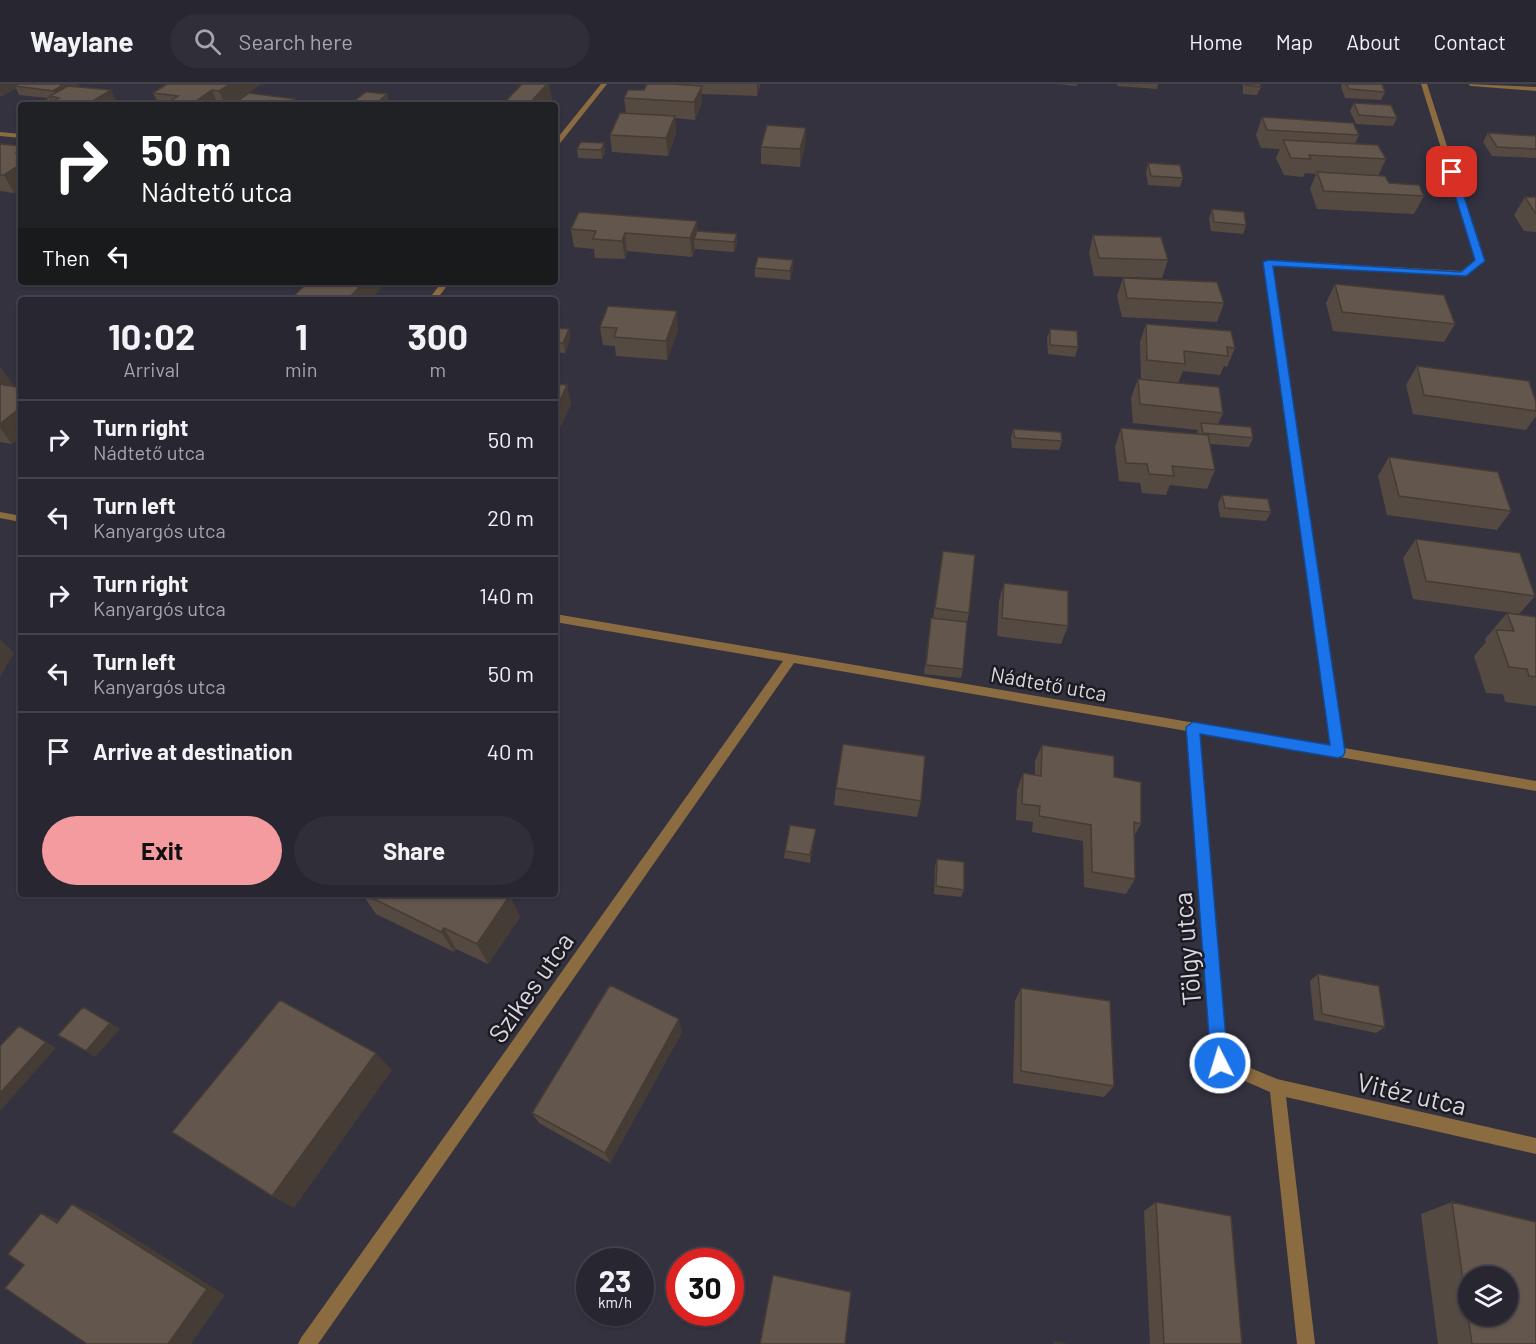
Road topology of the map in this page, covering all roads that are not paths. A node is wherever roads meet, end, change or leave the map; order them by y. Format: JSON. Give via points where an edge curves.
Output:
{"nodes":[{"id":1,"x":604,"y":84,"type":"edge"},
{"id":2,"x":1424,"y":84,"type":"edge"},
{"id":3,"x":1471,"y":84,"type":"edge"},
{"id":4,"x":1536,"y":89,"type":"edge"},
{"id":5,"x":0,"y":134,"type":"edge"},
{"id":6,"x":18,"y":136,"type":"edge"},
{"id":7,"x":558,"y":142,"type":"edge"},
{"id":8,"x":444,"y":285,"type":"edge"},
{"id":9,"x":434,"y":297,"type":"edge"},
{"id":10,"x":0,"y":515,"type":"edge"},
{"id":11,"x":18,"y":518,"type":"edge"},
{"id":12,"x":558,"y":619,"type":"edge"},
{"id":13,"x":791,"y":658,"type":"junction"},
{"id":14,"x":1193,"y":727,"type":"junction"},
{"id":15,"x":1338,"y":752,"type":"junction"},
{"id":16,"x":1536,"y":786,"type":"edge"},
{"id":17,"x":1277,"y":1087,"type":"junction"},
{"id":18,"x":1536,"y":1146,"type":"edge"},
{"id":19,"x":307,"y":1344,"type":"edge"},
{"id":20,"x":1306,"y":1344,"type":"edge"}],
"edges":[{"from":1,"to":7,"type":"street"},
{"from":2,"to":15,"type":"street","via":[[1480,261],[1463,274],[1268,262]]},
{"from":3,"to":4,"type":"street"},
{"from":5,"to":6,"type":"street"},
{"from":8,"to":9,"type":"street"},
{"from":10,"to":11,"type":"street"},
{"from":12,"to":13,"type":"street","name":"Nádtető utca"},
{"from":13,"to":14,"type":"street","name":"Nádtető utca"},
{"from":13,"to":19,"type":"street","name":"Szikes utca"},
{"from":14,"to":15,"type":"street","name":"Nádtető utca"},
{"from":14,"to":17,"type":"street","name":"Tölgy utca","via":[[1220,1063]]},
{"from":15,"to":16,"type":"street","name":"Nádtető utca"},
{"from":17,"to":18,"type":"street","name":"Vitéz utca"},
{"from":17,"to":20,"type":"street"}]}
